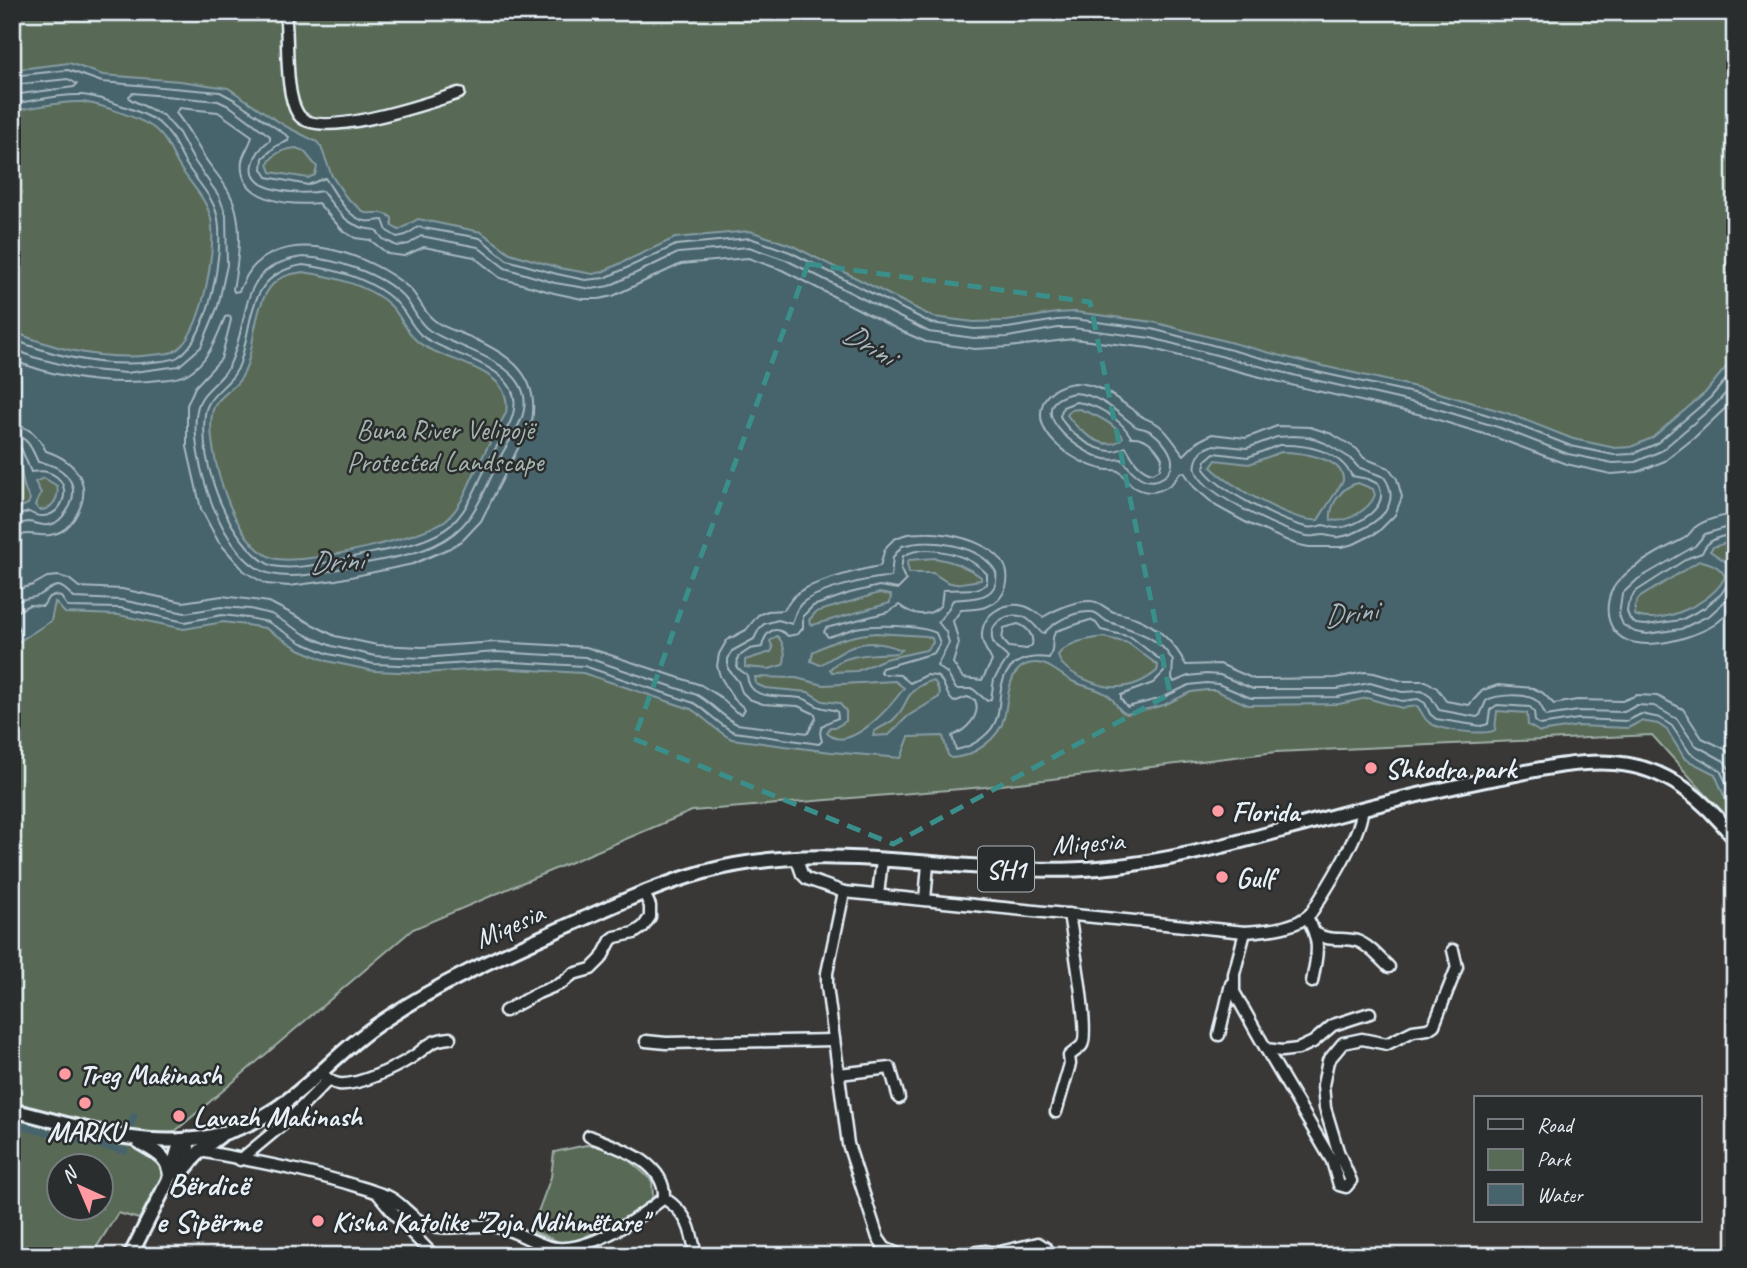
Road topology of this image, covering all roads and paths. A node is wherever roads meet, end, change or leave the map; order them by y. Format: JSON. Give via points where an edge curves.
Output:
{"nodes":[{"id":1,"x":285,"y":12,"type":"edge"},
{"id":2,"x":459,"y":93,"type":"dead end"},
{"id":3,"x":1362,"y":808,"type":"junction"},
{"id":4,"x":1735,"y":839,"type":"edge"},
{"id":5,"x":796,"y":857,"type":"junction"},
{"id":6,"x":882,"y":860,"type":"junction"},
{"id":7,"x":928,"y":864,"type":"junction"},
{"id":8,"x":844,"y":892,"type":"junction"},
{"id":9,"x":644,"y":893,"type":"junction"},
{"id":10,"x":878,"y":895,"type":"junction"},
{"id":11,"x":925,"y":900,"type":"junction"},
{"id":12,"x":1069,"y":914,"type":"junction"},
{"id":13,"x":1307,"y":917,"type":"junction"},
{"id":14,"x":1245,"y":932,"type":"junction"},
{"id":15,"x":1317,"y":934,"type":"junction"},
{"id":16,"x":1453,"y":950,"type":"dead end"},
{"id":17,"x":1390,"y":967,"type":"dead end"},
{"id":18,"x":1234,"y":974,"type":"junction"},
{"id":19,"x":1312,"y":982,"type":"dead end"},
{"id":20,"x":505,"y":1011,"type":"dead end"},
{"id":21,"x":1370,"y":1013,"type":"dead end"},
{"id":22,"x":1219,"y":1035,"type":"dead end"},
{"id":23,"x":450,"y":1038,"type":"dead end"},
{"id":24,"x":834,"y":1040,"type":"junction"},
{"id":25,"x":646,"y":1041,"type":"dead end"},
{"id":26,"x":1266,"y":1049,"type":"junction"},
{"id":27,"x":839,"y":1074,"type":"junction"},
{"id":28,"x":324,"y":1076,"type":"junction"},
{"id":29,"x":899,"y":1098,"type":"dead end"},
{"id":30,"x":12,"y":1110,"type":"edge"},
{"id":31,"x":1056,"y":1112,"type":"dead end"},
{"id":32,"x":228,"y":1132,"type":"junction"},
{"id":33,"x":589,"y":1136,"type":"dead end"},
{"id":34,"x":132,"y":1138,"type":"junction"},
{"id":35,"x":184,"y":1140,"type":"junction"},
{"id":36,"x":200,"y":1151,"type":"junction"},
{"id":37,"x":240,"y":1160,"type":"junction"},
{"id":38,"x":174,"y":1177,"type":"junction"},
{"id":39,"x":378,"y":1193,"type":"junction"},
{"id":40,"x":664,"y":1198,"type":"junction"},
{"id":41,"x":992,"y":1254,"type":"edge"},
{"id":42,"x":130,"y":1256,"type":"edge"},
{"id":43,"x":434,"y":1256,"type":"edge"},
{"id":44,"x":696,"y":1256,"type":"edge"},
{"id":45,"x":902,"y":1256,"type":"edge"},
{"id":46,"x":945,"y":1256,"type":"edge"},
{"id":47,"x":1049,"y":1256,"type":"edge"}],
"edges":[{"from":1,"to":2,"type":"street","via":[[290,87],[298,115],[306,121],[331,125],[364,119]]},
{"from":3,"to":4,"type":"main road","name":"Miqesia","number":"SH1","via":[[1551,768],[1615,763],[1673,780],[1704,804]]},
{"from":3,"to":7,"type":"main road","name":"Miqesia","number":"SH1","via":[[1196,852],[1101,868],[1028,871]]},
{"from":3,"to":13,"type":"street","via":[[1363,817],[1348,847]]},
{"from":5,"to":6,"type":"main road","name":"Miqesia","number":"SH1"},
{"from":5,"to":8,"type":"street","via":[[804,877]]},
{"from":5,"to":9,"type":"main road","name":"Miqesia","number":"SH1","via":[[711,870]]},
{"from":6,"to":7,"type":"main road","name":"Miqesia","number":"SH1"},
{"from":6,"to":10,"type":"street"},
{"from":7,"to":11,"type":"street"},
{"from":8,"to":10,"type":"street"},
{"from":8,"to":24,"type":"street","via":[[827,979]]},
{"from":9,"to":20,"type":"street","via":[[650,917],[642,927],[611,940],[591,969]]},
{"from":9,"to":28,"type":"main road","name":"Miqesia","number":"SH1","via":[[423,994],[353,1042]]},
{"from":10,"to":11,"type":"street"},
{"from":11,"to":12,"type":"street"},
{"from":12,"to":14,"type":"street"},
{"from":12,"to":31,"type":"street","via":[[1084,1040],[1069,1056]]},
{"from":13,"to":14,"type":"street","via":[[1271,930]]},
{"from":13,"to":15,"type":"street"},
{"from":14,"to":18,"type":"street"},
{"from":15,"to":17,"type":"street","via":[[1356,940]]},
{"from":15,"to":19,"type":"street"},
{"from":16,"to":26,"type":"street","via":[[1457,967],[1434,1025],[1387,1044],[1362,1039],[1343,1043],[1328,1061],[1325,1108],[1351,1181],[1346,1187],[1339,1185],[1332,1160]]},
{"from":18,"to":22,"type":"street"},
{"from":18,"to":26,"type":"street","via":[[1234,992]]},
{"from":21,"to":26,"type":"street","via":[[1333,1025],[1298,1049]]},
{"from":23,"to":28,"type":"street","via":[[431,1041],[402,1063],[367,1077],[342,1084]]},
{"from":24,"to":25,"type":"street"},
{"from":24,"to":27,"type":"street"},
{"from":27,"to":29,"type":"street","via":[[890,1068]]},
{"from":27,"to":45,"type":"street","via":[[848,1144],[878,1238],[885,1248]]},
{"from":28,"to":32,"type":"main road","name":"Miqesia","number":"SH1","via":[[260,1120]]},
{"from":28,"to":37,"type":"street","via":[[293,1116]]},
{"from":30,"to":34,"type":"main road","number":"SH1"},
{"from":32,"to":35,"type":"main road","number":"SH1"},
{"from":32,"to":36,"type":"main road"},
{"from":33,"to":40,"type":"street","via":[[645,1163],[658,1176]]},
{"from":34,"to":35,"type":"main road","number":"SH1"},
{"from":34,"to":38,"type":"main road","via":[[160,1153]]},
{"from":35,"to":38,"type":"main road"},
{"from":36,"to":37,"type":"street"},
{"from":36,"to":38,"type":"main road"},
{"from":37,"to":39,"type":"street","via":[[320,1175]]},
{"from":38,"to":42,"type":"main road"},
{"from":39,"to":40,"type":"street","via":[[425,1224],[497,1227],[555,1248],[581,1246],[628,1224]]},
{"from":39,"to":43,"type":"street"},
{"from":40,"to":44,"type":"street","via":[[685,1216]]},
{"from":41,"to":46,"type":"street"},
{"from":41,"to":47,"type":"street","via":[[1038,1243]]}]}
